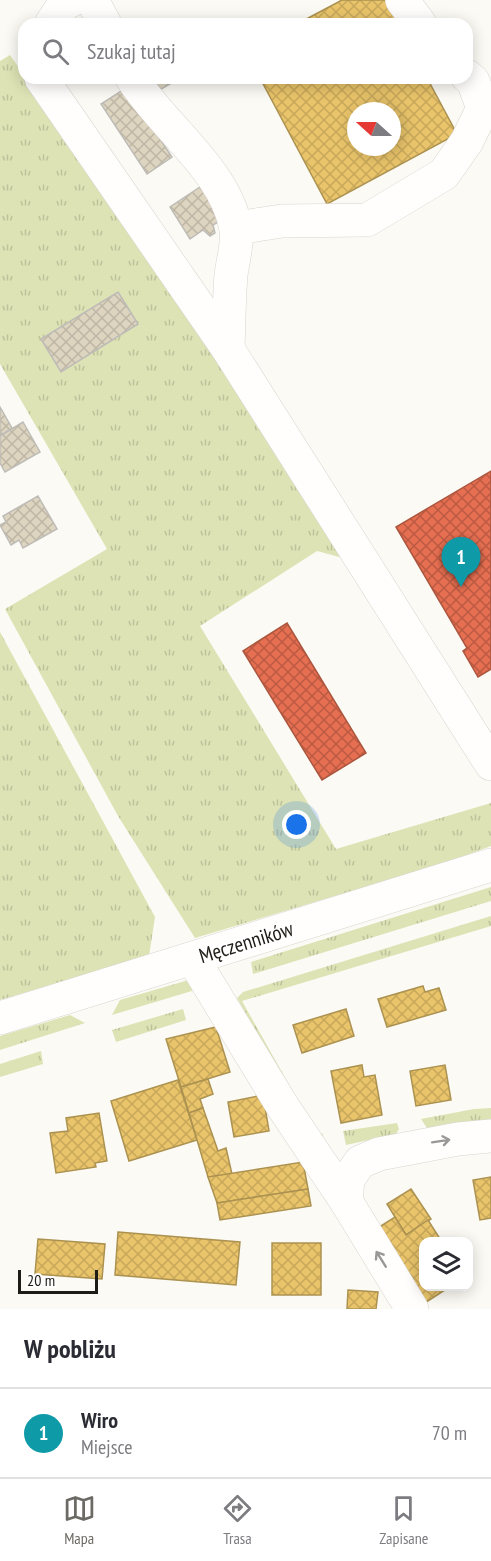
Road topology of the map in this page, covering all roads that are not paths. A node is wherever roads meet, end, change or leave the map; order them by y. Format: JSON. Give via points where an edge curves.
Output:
{"nodes":[{"id":1,"x":72,"y":0,"type":"edge"},
{"id":2,"x":92,"y":0,"type":"edge"},
{"id":3,"x":402,"y":0,"type":"edge"},
{"id":4,"x":55,"y":18,"type":"edge"},
{"id":5,"x":102,"y":18,"type":"edge"},
{"id":6,"x":416,"y":18,"type":"edge"},
{"id":7,"x":473,"y":83,"type":"edge"},
{"id":8,"x":45,"y":84,"type":"edge"},
{"id":9,"x":137,"y":84,"type":"edge"},
{"id":10,"x":236,"y":228,"type":"junction"},
{"id":11,"x":228,"y":349,"type":"junction"},
{"id":12,"x":491,"y":764,"type":"edge"},
{"id":13,"x":491,"y":865,"type":"edge"},
{"id":14,"x":193,"y":959,"type":"junction"},
{"id":15,"x":0,"y":1018,"type":"edge"},
{"id":16,"x":491,"y":1136,"type":"edge"},
{"id":17,"x":310,"y":1146,"type":"junction"},
{"id":18,"x":380,"y":1154,"type":"junction"},
{"id":19,"x":346,"y":1201,"type":"junction"},
{"id":20,"x":412,"y":1309,"type":"edge"}],
"edges":[{"from":1,"to":4,"type":"main road","via":[[64,4]]},
{"from":2,"to":5,"type":"main road"},
{"from":3,"to":6,"type":"main road"},
{"from":7,"to":10,"type":"main road","via":[[483,108],[467,141],[444,174],[367,220],[282,221]]},
{"from":8,"to":11,"type":"main road"},
{"from":9,"to":10,"type":"main road","via":[[190,147],[226,199]]},
{"from":10,"to":11,"type":"main road"},
{"from":11,"to":12,"type":"main road"},
{"from":13,"to":14,"type":"main road","name":"Męczenników"},
{"from":14,"to":15,"type":"main road","name":"Męczenników"},
{"from":14,"to":17,"type":"main road"},
{"from":18,"to":16,"type":"main road","one_way":true},
{"from":17,"to":18,"type":"main road"},
{"from":17,"to":19,"type":"main road"},
{"from":18,"to":19,"type":"main road","via":[[360,1162],[353,1170],[345,1190]]},
{"from":20,"to":19,"type":"main road","one_way":true}]}
